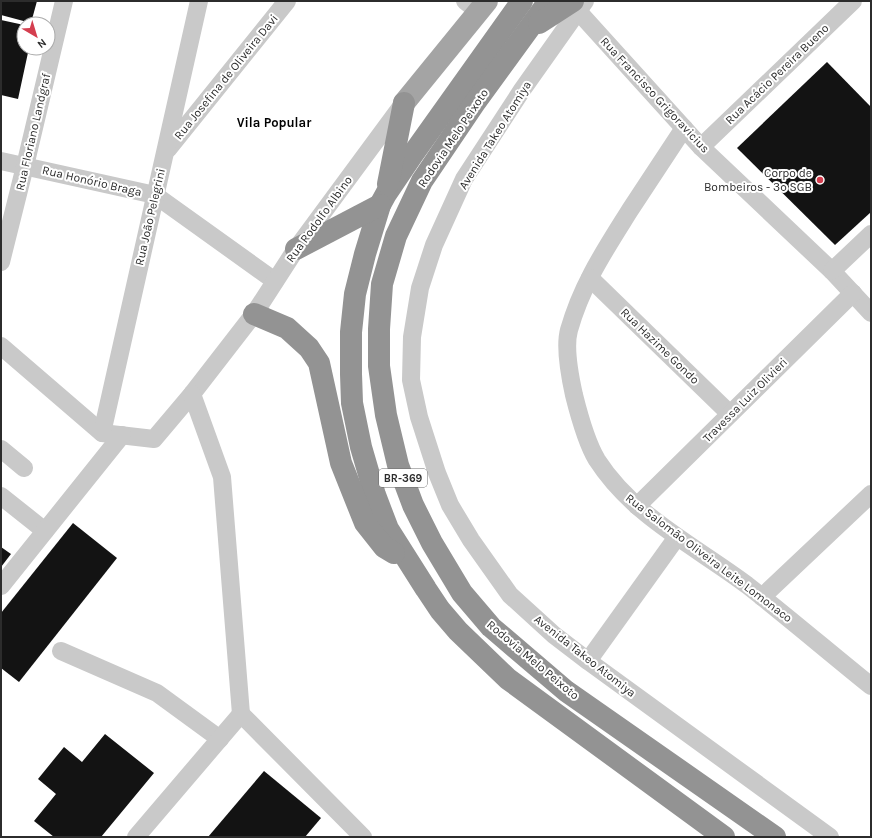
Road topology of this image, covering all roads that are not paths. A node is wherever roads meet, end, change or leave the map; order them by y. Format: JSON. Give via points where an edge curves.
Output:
{"nodes":[{"id":1,"x":64,"y":1,"type":"edge"},
{"id":2,"x":199,"y":1,"type":"edge"},
{"id":3,"x":287,"y":1,"type":"edge"},
{"id":4,"x":522,"y":1,"type":"edge"},
{"id":5,"x":549,"y":1,"type":"edge"},
{"id":6,"x":853,"y":1,"type":"edge"},
{"id":7,"x":578,"y":4,"type":"edge"},
{"id":8,"x":477,"y":5,"type":"edge"},
{"id":9,"x":529,"y":29,"type":"junction"},
{"id":10,"x":404,"y":103,"type":"junction"},
{"id":11,"x":684,"y":128,"type":"junction"},
{"id":12,"x":702,"y":147,"type":"junction"},
{"id":13,"x":165,"y":153,"type":"junction"},
{"id":14,"x":1,"y":161,"type":"edge"},
{"id":15,"x":25,"y":166,"type":"junction"},
{"id":16,"x":155,"y":195,"type":"junction"},
{"id":17,"x":383,"y":200,"type":"junction"},
{"id":18,"x":871,"y":234,"type":"edge"},
{"id":19,"x":296,"y":249,"type":"junction"},
{"id":20,"x":1,"y":262,"type":"edge"},
{"id":21,"x":832,"y":271,"type":"junction"},
{"id":22,"x":590,"y":278,"type":"junction"},
{"id":23,"x":275,"y":281,"type":"junction"},
{"id":24,"x":853,"y":293,"type":"junction"},
{"id":25,"x":871,"y":313,"type":"edge"},
{"id":26,"x":254,"y":314,"type":"junction"},
{"id":27,"x":1,"y":346,"type":"edge"},
{"id":28,"x":192,"y":394,"type":"junction"},
{"id":29,"x":730,"y":414,"type":"junction"},
{"id":30,"x":102,"y":433,"type":"junction"},
{"id":31,"x":122,"y":435,"type":"junction"},
{"id":32,"x":1,"y":449,"type":"edge"},
{"id":33,"x":24,"y":468,"type":"dead end"},
{"id":34,"x":871,"y":494,"type":"edge"},
{"id":35,"x":1,"y":496,"type":"edge"},
{"id":36,"x":637,"y":506,"type":"junction"},
{"id":37,"x":45,"y":531,"type":"junction"},
{"id":38,"x":677,"y":537,"type":"junction"},
{"id":39,"x":412,"y":566,"type":"junction"},
{"id":40,"x":1,"y":586,"type":"edge"},
{"id":41,"x":762,"y":597,"type":"junction"},
{"id":42,"x":61,"y":651,"type":"dead end"},
{"id":43,"x":588,"y":661,"type":"junction"},
{"id":44,"x":871,"y":686,"type":"edge"},
{"id":45,"x":241,"y":714,"type":"junction"},
{"id":46,"x":220,"y":739,"type":"junction"},
{"id":47,"x":136,"y":837,"type":"edge"},
{"id":48,"x":363,"y":837,"type":"edge"},
{"id":49,"x":724,"y":837,"type":"edge"},
{"id":50,"x":775,"y":837,"type":"edge"},
{"id":51,"x":830,"y":837,"type":"edge"}],
"edges":[{"from":1,"to":15,"type":"street","name":"Rua Floriano Landgraf"},
{"from":2,"to":13,"type":"street","name":"Rua João Pelegrini"},
{"from":3,"to":13,"type":"street","name":"Rua Josefina de Oliveira Davi"},
{"from":4,"to":17,"type":"highway","name":"Rodovia Melo Peixoto","number":"BR-369"},
{"from":5,"to":9,"type":"highway","name":"Rodovia Melo Peixoto","number":"BR-369"},
{"from":6,"to":12,"type":"street","name":"Rua Acácio Pereira Bueno"},
{"from":7,"to":9,"type":"highway"},
{"from":7,"to":11,"type":"street","name":"Rua Francisco Grigoravicius"},
{"from":7,"to":43,"type":"street","name":"Avenida Takeo Atomiya","via":[[464,178],[434,245],[420,288],[412,337],[411,380],[419,417],[437,473],[450,505],[471,540],[510,595],[554,635]]},
{"from":8,"to":10,"type":"main road","name":"Rua Rodolfo Albino"},
{"from":9,"to":50,"type":"highway","name":"Rodovia Melo Peixoto","number":"BR-369","via":[[422,181],[396,236],[382,284],[379,366],[386,415],[398,465],[413,505],[432,543],[462,593],[491,627],[566,691]]},
{"from":10,"to":17,"type":"highway"},
{"from":10,"to":19,"type":"street","name":"Rua Rodolfo Albino"},
{"from":11,"to":12,"type":"street","name":"Rua Francisco Grigoravicius"},
{"from":11,"to":22,"type":"street","name":"Rua Salomão Oliveira Leite Lomonaco","via":[[598,260]]},
{"from":12,"to":21,"type":"street","name":"Rua Francisco Grigoravicius"},
{"from":13,"to":16,"type":"street","name":"Rua João Pelegrini"},
{"from":14,"to":15,"type":"street","name":"Rua Honório Braga"},
{"from":15,"to":16,"type":"street","name":"Rua Honório Braga"},
{"from":15,"to":20,"type":"street","name":"Rua Floriano Landgraf"},
{"from":16,"to":23,"type":"street","name":"Rua Honório Braga"},
{"from":16,"to":30,"type":"street","name":"Rua João Pelegrini"},
{"from":17,"to":19,"type":"highway"},
{"from":17,"to":39,"type":"highway","name":"Rodovia Melo Peixoto","number":"BR-369","via":[[355,294],[351,332],[352,403],[375,495],[388,529]]},
{"from":18,"to":21,"type":"street"},
{"from":19,"to":23,"type":"street","name":"Rua Rodolfo Albino"},
{"from":21,"to":24,"type":"street","name":"Rua Francisco Grigoravicius"},
{"from":22,"to":29,"type":"street","name":"Rua Hazime Gondo"},
{"from":22,"to":36,"type":"street","name":"Rua Salomão Oliveira Leite Lomonaco","via":[[582,292],[568,332],[572,388],[580,421],[596,458],[616,486]]},
{"from":23,"to":26,"type":"street","name":"Rua Rodolfo Albino"},
{"from":24,"to":25,"type":"street","name":"Rua Francisco Grigoravicius"},
{"from":24,"to":29,"type":"street","name":"Travessa Luiz Olivieri"},
{"from":26,"to":28,"type":"street","name":"Rua Rodolfo Albino"},
{"from":26,"to":39,"type":"highway","via":[[286,328],[309,348],[318,363],[341,463],[365,523],[384,546]]},
{"from":27,"to":30,"type":"street"},
{"from":28,"to":31,"type":"street","name":"Rua Rodolfo Albino","via":[[154,439]]},
{"from":28,"to":45,"type":"street","via":[[222,477]]},
{"from":29,"to":36,"type":"street","name":"Travessa Luiz Olivieri"},
{"from":30,"to":31,"type":"street"},
{"from":31,"to":37,"type":"street"},
{"from":32,"to":33,"type":"street"},
{"from":34,"to":41,"type":"street"},
{"from":35,"to":37,"type":"street"},
{"from":36,"to":38,"type":"street","name":"Rua Salomão Oliveira Leite Lomonaco"},
{"from":37,"to":40,"type":"street"},
{"from":38,"to":41,"type":"street","name":"Rua Salomão Oliveira Leite Lomonaco"},
{"from":38,"to":43,"type":"street"},
{"from":39,"to":49,"type":"highway","name":"Rodovia Melo Peixoto","number":"BR-369","via":[[440,610],[508,679]]},
{"from":41,"to":44,"type":"street","name":"Rua Salomão Oliveira Leite Lomonaco"},
{"from":42,"to":46,"type":"street","via":[[156,693]]},
{"from":43,"to":51,"type":"street","name":"Avenida Takeo Atomiya"},
{"from":45,"to":46,"type":"street"},
{"from":45,"to":48,"type":"street"},
{"from":46,"to":47,"type":"street"}]}
